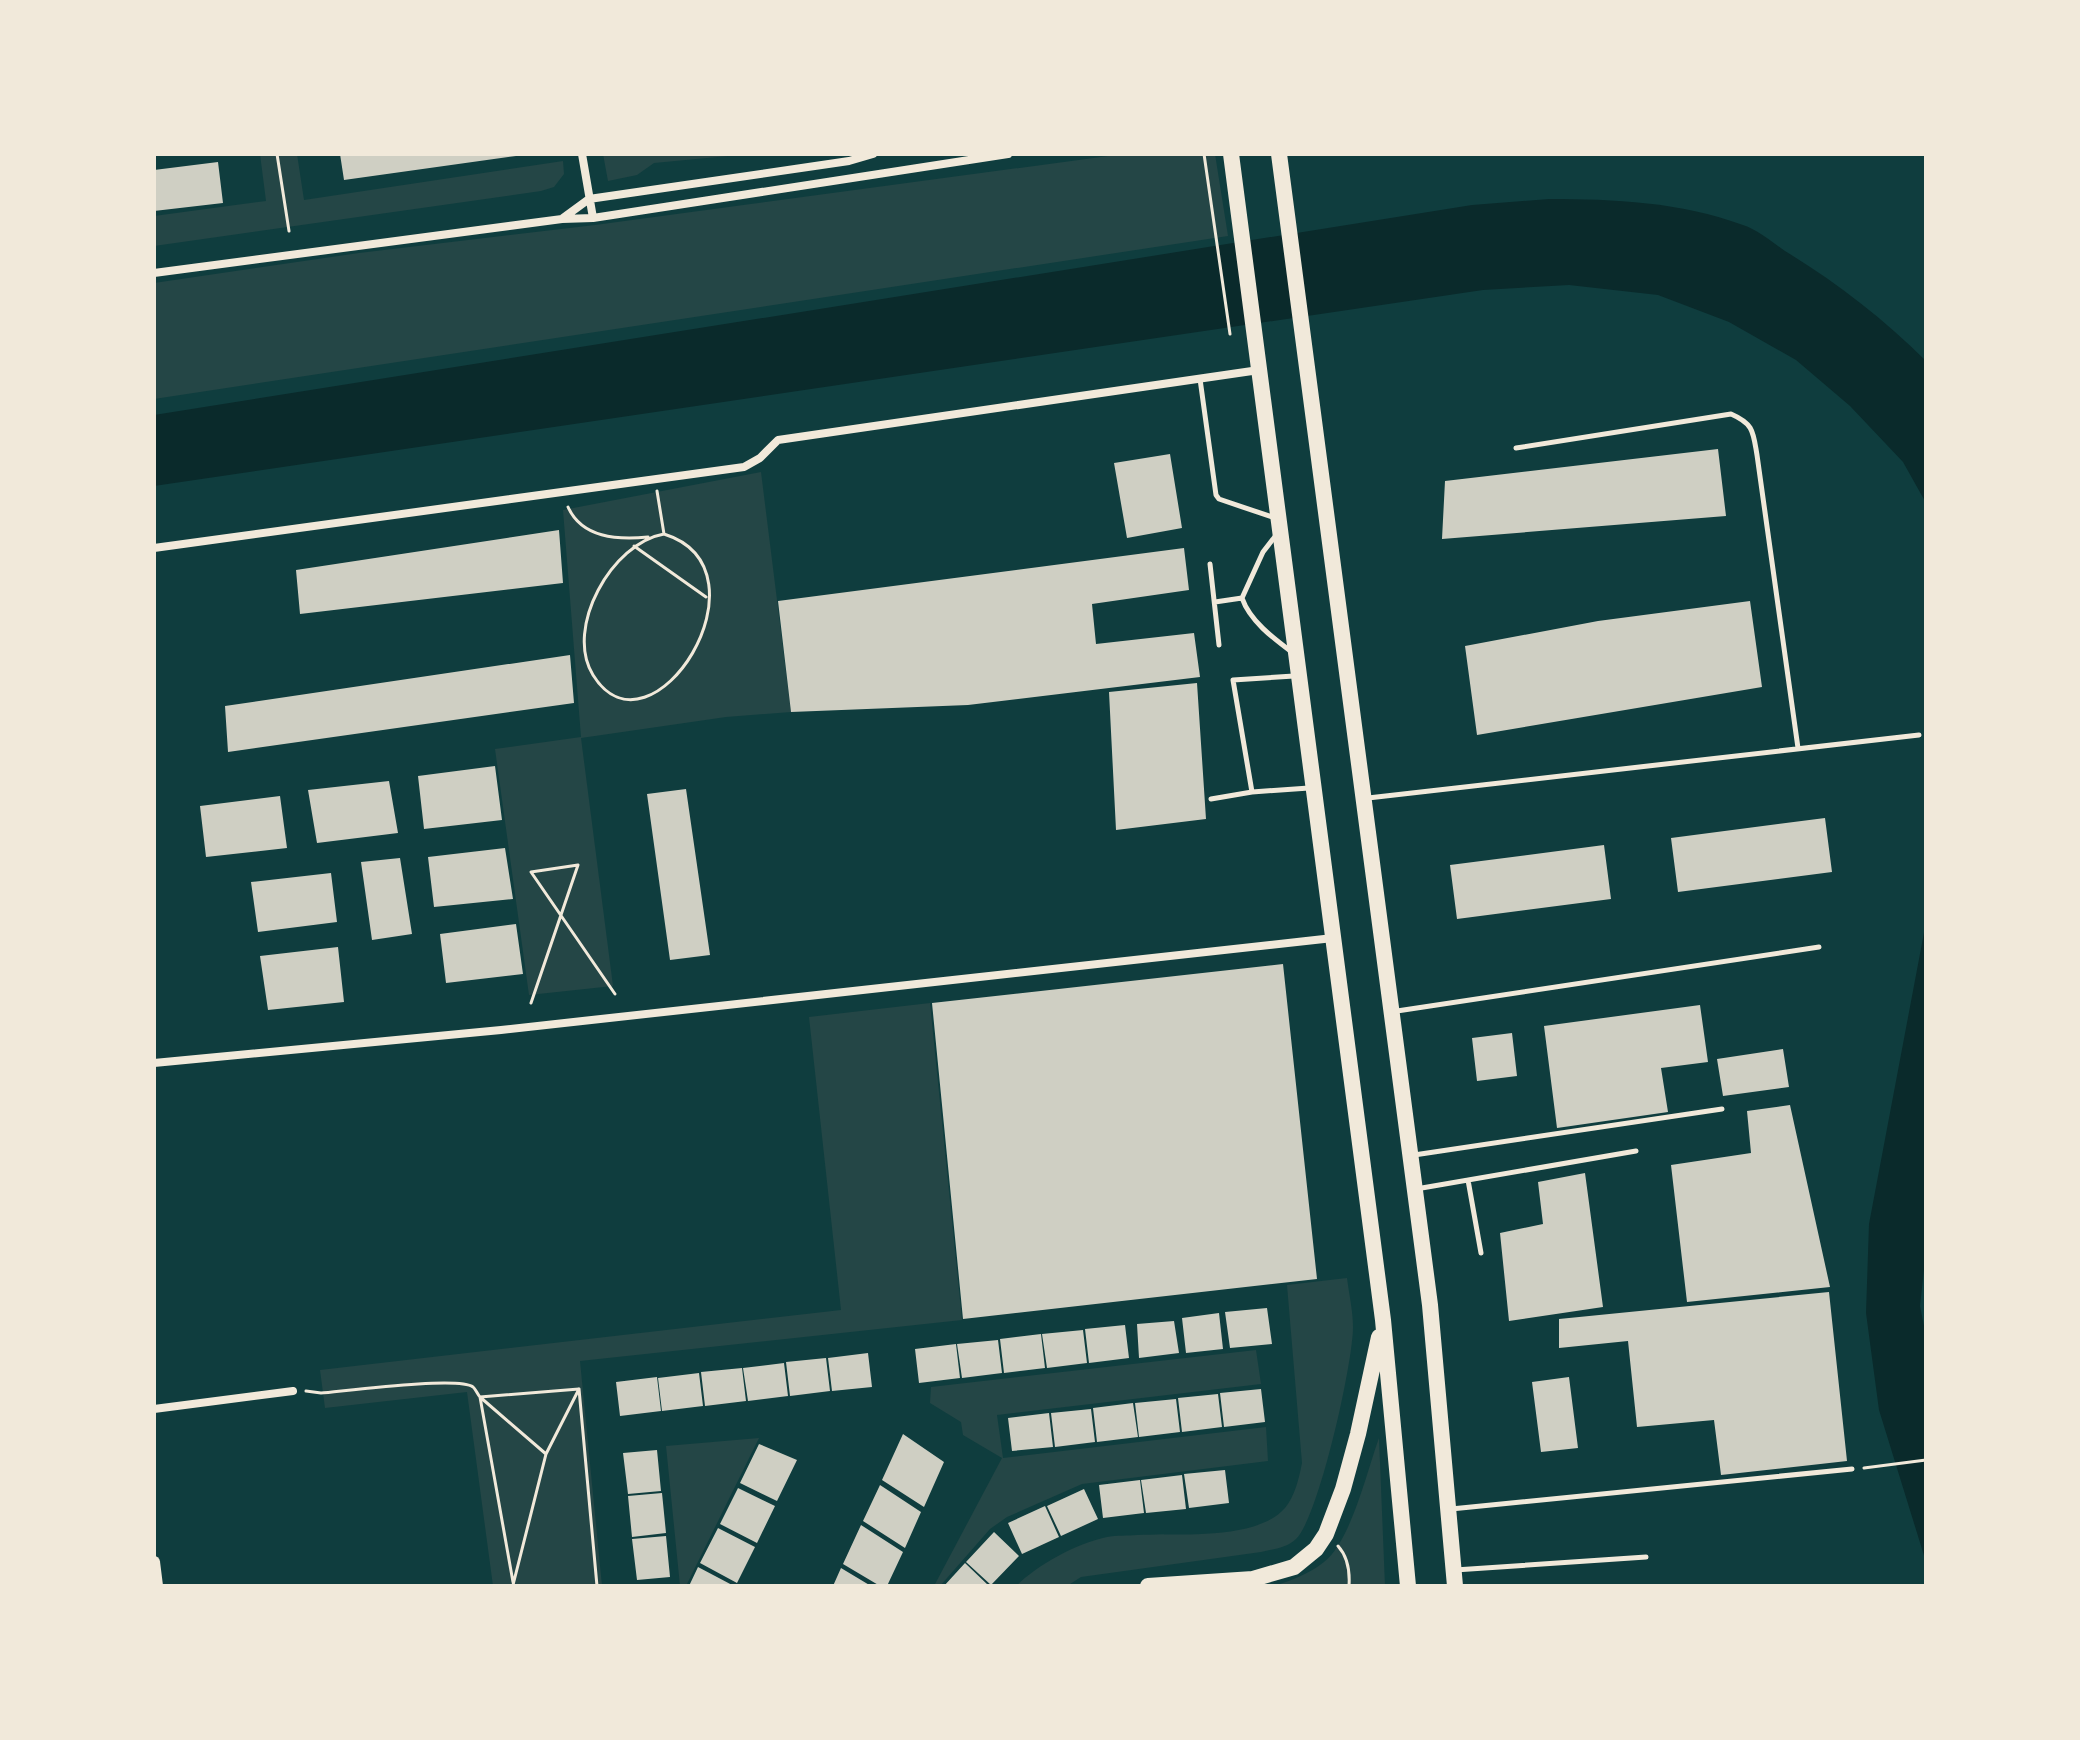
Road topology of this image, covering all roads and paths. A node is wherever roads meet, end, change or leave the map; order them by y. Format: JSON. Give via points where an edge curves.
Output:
{"nodes":[{"id":1,"x":277,"y":154,"type":"edge"},
{"id":2,"x":582,"y":154,"type":"edge"},
{"id":3,"x":873,"y":154,"type":"edge"},
{"id":4,"x":1008,"y":154,"type":"edge"},
{"id":5,"x":1204,"y":154,"type":"edge"},
{"id":6,"x":1231,"y":154,"type":"edge"},
{"id":7,"x":1279,"y":154,"type":"edge"},
{"id":8,"x":589,"y":199,"type":"junction"},
{"id":9,"x":593,"y":218,"type":"junction"},
{"id":10,"x":562,"y":219,"type":"junction"},
{"id":11,"x":289,"y":231,"type":"dead end"},
{"id":12,"x":154,"y":273,"type":"edge"},
{"id":13,"x":1230,"y":334,"type":"dead end"},
{"id":14,"x":1259,"y":370,"type":"junction"},
{"id":15,"x":1200,"y":379,"type":"junction"},
{"id":16,"x":1516,"y":448,"type":"dead end"},
{"id":17,"x":656,"y":480,"type":"junction"},
{"id":18,"x":568,"y":506,"type":"dead end"},
{"id":19,"x":1280,"y":525,"type":"junction"},
{"id":20,"x":664,"y":534,"type":"junction"},
{"id":21,"x":651,"y":537,"type":"junction"},
{"id":22,"x":634,"y":546,"type":"junction"},
{"id":23,"x":154,"y":548,"type":"edge"},
{"id":24,"x":1210,"y":564,"type":"dead end"},
{"id":25,"x":708,"y":598,"type":"junction"},
{"id":26,"x":1242,"y":598,"type":"junction"},
{"id":27,"x":1215,"y":602,"type":"junction"},
{"id":28,"x":1219,"y":645,"type":"dead end"},
{"id":29,"x":1297,"y":656,"type":"junction"},
{"id":30,"x":1299,"y":675,"type":"junction"},
{"id":31,"x":1919,"y":735,"type":"dead end"},
{"id":32,"x":1798,"y":748,"type":"junction"},
{"id":33,"x":1314,"y":787,"type":"junction"},
{"id":34,"x":1252,"y":792,"type":"junction"},
{"id":35,"x":1362,"y":798,"type":"junction"},
{"id":36,"x":1211,"y":799,"type":"dead end"},
{"id":37,"x":561,"y":914,"type":"junction"},
{"id":38,"x":1334,"y":938,"type":"junction"},
{"id":39,"x":1819,"y":947,"type":"dead end"},
{"id":40,"x":615,"y":994,"type":"dead end"},
{"id":41,"x":531,"y":1003,"type":"dead end"},
{"id":42,"x":1391,"y":1012,"type":"junction"},
{"id":43,"x":154,"y":1063,"type":"edge"},
{"id":44,"x":1722,"y":1109,"type":"dead end"},
{"id":45,"x":1636,"y":1151,"type":"dead end"},
{"id":46,"x":1411,"y":1155,"type":"junction"},
{"id":47,"x":1468,"y":1180,"type":"junction"},
{"id":48,"x":1415,"y":1189,"type":"junction"},
{"id":49,"x":1481,"y":1253,"type":"dead end"},
{"id":50,"x":1383,"y":1320,"type":"junction"},
{"id":51,"x":579,"y":1389,"type":"junction"},
{"id":52,"x":293,"y":1391,"type":"joint"},
{"id":53,"x":480,"y":1397,"type":"junction"},
{"id":54,"x":154,"y":1409,"type":"edge"},
{"id":55,"x":546,"y":1454,"type":"junction"},
{"id":56,"x":1926,"y":1460,"type":"edge"},
{"id":57,"x":1852,"y":1469,"type":"joint"},
{"id":58,"x":1449,"y":1509,"type":"junction"},
{"id":59,"x":1646,"y":1557,"type":"dead end"},
{"id":60,"x":154,"y":1562,"type":"edge"},
{"id":61,"x":1455,"y":1580,"type":"edge"},
{"id":62,"x":157,"y":1586,"type":"edge"},
{"id":63,"x":513,"y":1586,"type":"edge"},
{"id":64,"x":597,"y":1586,"type":"edge"},
{"id":65,"x":1148,"y":1586,"type":"edge"},
{"id":66,"x":1408,"y":1586,"type":"edge"}],
"edges":[{"from":1,"to":11,"type":"path"},
{"from":2,"to":8,"type":"street"},
{"from":3,"to":8,"type":"street"},
{"from":4,"to":9,"type":"street"},
{"from":5,"to":13,"type":"path"},
{"from":6,"to":14,"type":"main road"},
{"from":7,"to":35,"type":"main road"},
{"from":8,"to":9,"type":"street"},
{"from":8,"to":10,"type":"street"},
{"from":9,"to":10,"type":"street"},
{"from":10,"to":12,"type":"street"},
{"from":14,"to":15,"type":"street"},
{"from":14,"to":19,"type":"main road"},
{"from":15,"to":17,"type":"street","via":[[778,440],[744,467]]},
{"from":15,"to":19,"type":"lane","via":[[1216,495]]},
{"from":16,"to":32,"type":"lane","via":[[1731,414],[1746,421],[1757,455]]},
{"from":17,"to":20,"type":"path"},
{"from":17,"to":23,"type":"street"},
{"from":18,"to":21,"type":"path","via":[[573,518],[599,535]]},
{"from":19,"to":26,"type":"lane"},
{"from":19,"to":29,"type":"main road"},
{"from":20,"to":21,"type":"path"},
{"from":20,"to":25,"type":"path","via":[[698,557]]},
{"from":21,"to":22,"type":"path"},
{"from":22,"to":25,"type":"path"},
{"from":22,"to":25,"type":"path","via":[[607,576],[586,626],[586,657],[600,685],[625,699],[662,688],[684,668],[701,641]]},
{"from":24,"to":27,"type":"lane"},
{"from":26,"to":27,"type":"lane"},
{"from":26,"to":29,"type":"lane","via":[[1246,610]]},
{"from":27,"to":28,"type":"lane"},
{"from":29,"to":30,"type":"main road"},
{"from":30,"to":33,"type":"main road"},
{"from":30,"to":34,"type":"lane","via":[[1233,680]]},
{"from":31,"to":32,"type":"lane"},
{"from":32,"to":35,"type":"lane"},
{"from":33,"to":34,"type":"lane"},
{"from":33,"to":38,"type":"main road"},
{"from":34,"to":36,"type":"lane"},
{"from":35,"to":42,"type":"main road"},
{"from":37,"to":37,"type":"path","via":[[531,872],[578,865],[569,890]]},
{"from":37,"to":40,"type":"path"},
{"from":37,"to":41,"type":"path"},
{"from":38,"to":43,"type":"street"},
{"from":38,"to":50,"type":"main road"},
{"from":39,"to":42,"type":"lane"},
{"from":42,"to":46,"type":"main road"},
{"from":44,"to":46,"type":"lane"},
{"from":45,"to":47,"type":"lane"},
{"from":46,"to":48,"type":"main road"},
{"from":47,"to":48,"type":"lane"},
{"from":47,"to":49,"type":"lane"},
{"from":48,"to":58,"type":"main road"},
{"from":50,"to":65,"type":"main road","via":[[1343,1489],[1316,1549],[1284,1572],[1253,1579]]},
{"from":50,"to":66,"type":"main road"},
{"from":51,"to":53,"type":"path"},
{"from":51,"to":55,"type":"path"},
{"from":51,"to":64,"type":"path"},
{"from":52,"to":53,"type":"path","via":[[453,1383],[474,1387]]},
{"from":52,"to":54,"type":"street"},
{"from":53,"to":55,"type":"path"},
{"from":53,"to":63,"type":"path"},
{"from":55,"to":63,"type":"path"},
{"from":56,"to":57,"type":"path"},
{"from":57,"to":58,"type":"lane"},
{"from":58,"to":61,"type":"main road"},
{"from":59,"to":61,"type":"lane"},
{"from":60,"to":62,"type":"street"}]}
